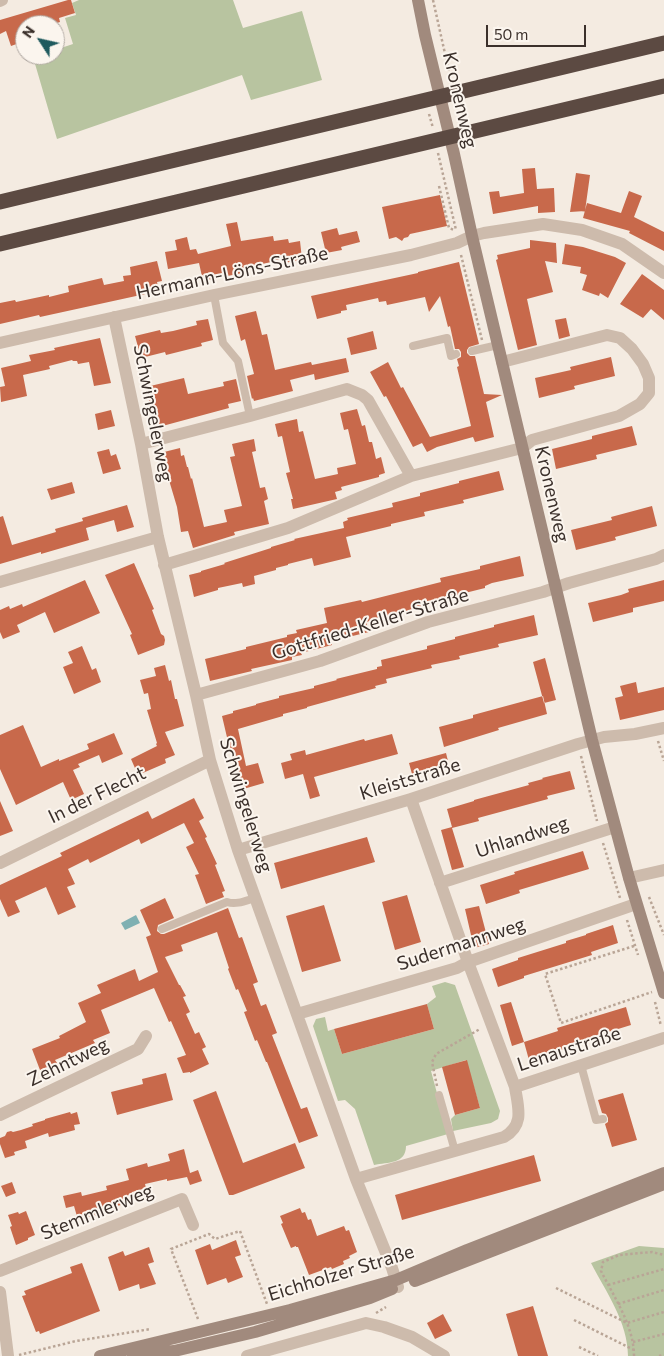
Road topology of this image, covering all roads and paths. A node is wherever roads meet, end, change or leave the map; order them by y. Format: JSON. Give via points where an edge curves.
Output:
{"nodes":[{"id":1,"x":418,"y":0,"type":"edge"},
{"id":2,"x":664,"y":43,"type":"edge"},
{"id":3,"x":664,"y":86,"type":"edge"},
{"id":4,"x":439,"y":186,"type":"dead end"},
{"id":5,"x":0,"y":202,"type":"edge"},
{"id":6,"x":456,"y":231,"type":"dead end"},
{"id":7,"x":472,"y":236,"type":"junction"},
{"id":8,"x":0,"y":244,"type":"edge"},
{"id":9,"x":664,"y":273,"type":"edge"},
{"id":10,"x":214,"y":295,"type":"junction"},
{"id":11,"x":114,"y":317,"type":"junction"},
{"id":12,"x":0,"y":343,"type":"edge"},
{"id":13,"x":498,"y":345,"type":"junction"},
{"id":14,"x":414,"y":346,"type":"dead end"},
{"id":15,"x":472,"y":351,"type":"dead end"},
{"id":16,"x":456,"y":354,"type":"dead end"},
{"id":17,"x":502,"y":362,"type":"junction"},
{"id":18,"x":250,"y":416,"type":"junction"},
{"id":19,"x":140,"y":444,"type":"junction"},
{"id":20,"x":522,"y":448,"type":"junction"},
{"id":21,"x":411,"y":476,"type":"junction"},
{"id":22,"x":158,"y":537,"type":"junction"},
{"id":23,"x":664,"y":555,"type":"edge"},
{"id":24,"x":164,"y":565,"type":"junction"},
{"id":25,"x":0,"y":582,"type":"edge"},
{"id":26,"x":556,"y":588,"type":"junction"},
{"id":27,"x":196,"y":695,"type":"junction"},
{"id":28,"x":660,"y":729,"type":"edge"},
{"id":29,"x":592,"y":740,"type":"junction"},
{"id":30,"x":210,"y":760,"type":"junction"},
{"id":31,"x":664,"y":761,"type":"edge"},
{"id":32,"x":411,"y":799,"type":"junction"},
{"id":33,"x":615,"y":827,"type":"junction"},
{"id":34,"x":238,"y":850,"type":"junction"},
{"id":35,"x":0,"y":863,"type":"edge"},
{"id":36,"x":664,"y":870,"type":"edge"},
{"id":37,"x":628,"y":878,"type":"junction"},
{"id":38,"x":440,"y":883,"type":"junction"},
{"id":39,"x":255,"y":898,"type":"junction"},
{"id":40,"x":636,"y":904,"type":"junction"},
{"id":41,"x":162,"y":929,"type":"dead end"},
{"id":42,"x":634,"y":946,"type":"dead end"},
{"id":43,"x":468,"y":962,"type":"junction"},
{"id":44,"x":658,"y":992,"type":"edge"},
{"id":45,"x":297,"y":1014,"type":"junction"},
{"id":46,"x":491,"y":1024,"type":"junction"},
{"id":47,"x":146,"y":1036,"type":"dead end"},
{"id":48,"x":664,"y":1038,"type":"edge"},
{"id":49,"x":581,"y":1065,"type":"junction"},
{"id":50,"x":515,"y":1087,"type":"junction"},
{"id":51,"x":439,"y":1095,"type":"joint"},
{"id":52,"x":0,"y":1115,"type":"edge"},
{"id":53,"x":603,"y":1119,"type":"dead end"},
{"id":54,"x":455,"y":1151,"type":"junction"},
{"id":55,"x":664,"y":1173,"type":"edge"},
{"id":56,"x":356,"y":1179,"type":"junction"},
{"id":57,"x":664,"y":1184,"type":"edge"},
{"id":58,"x":193,"y":1225,"type":"dead end"},
{"id":59,"x":664,"y":1255,"type":"edge"},
{"id":60,"x":664,"y":1269,"type":"edge"},
{"id":61,"x":0,"y":1271,"type":"edge"},
{"id":62,"x":397,"y":1284,"type":"junction"},
{"id":63,"x":608,"y":1285,"type":"junction"},
{"id":64,"x":556,"y":1288,"type":"dead end"},
{"id":65,"x":664,"y":1290,"type":"edge"},
{"id":66,"x":0,"y":1292,"type":"edge"},
{"id":67,"x":618,"y":1304,"type":"junction"},
{"id":68,"x":268,"y":1305,"type":"dead end"},
{"id":69,"x":387,"y":1306,"type":"dead end"},
{"id":70,"x":664,"y":1312,"type":"edge"},
{"id":71,"x":574,"y":1320,"type":"dead end"},
{"id":72,"x":627,"y":1323,"type":"junction"},
{"id":73,"x":199,"y":1324,"type":"dead end"},
{"id":74,"x":363,"y":1324,"type":"junction"},
{"id":75,"x":153,"y":1329,"type":"dead end"},
{"id":76,"x":664,"y":1334,"type":"edge"},
{"id":77,"x":633,"y":1342,"type":"junction"},
{"id":78,"x":579,"y":1347,"type":"dead end"},
{"id":79,"x":634,"y":1350,"type":"junction"},
{"id":80,"x":27,"y":1354,"type":"edge"},
{"id":81,"x":664,"y":1355,"type":"edge"},
{"id":82,"x":8,"y":1356,"type":"edge"},
{"id":83,"x":13,"y":1356,"type":"edge"},
{"id":84,"x":103,"y":1356,"type":"edge"},
{"id":85,"x":247,"y":1356,"type":"edge"},
{"id":86,"x":444,"y":1356,"type":"edge"},
{"id":87,"x":598,"y":1356,"type":"edge"},
{"id":88,"x":634,"y":1356,"type":"edge"},
{"id":89,"x":659,"y":1356,"type":"edge"}],
"edges":[{"from":1,"to":7,"type":"street","name":"Kronenweg"},
{"from":2,"to":5,"type":"highway"},
{"from":3,"to":8,"type":"highway"},
{"from":4,"to":6,"type":"path","via":[[449,228]]},
{"from":7,"to":9,"type":"street","name":"Hermann-Löns-Straße","via":[[543,224],[582,230],[622,244]]},
{"from":7,"to":10,"type":"street","name":"Hermann-Löns-Straße","via":[[458,243],[410,255]]},
{"from":7,"to":13,"type":"street","name":"Kronenweg"},
{"from":10,"to":11,"type":"street","name":"Hermann-Löns-Straße"},
{"from":10,"to":18,"type":"lane","via":[[223,343],[238,361]]},
{"from":11,"to":12,"type":"street","name":"Hermann-Löns-Straße"},
{"from":11,"to":19,"type":"street","name":"Schwingelerweg"},
{"from":13,"to":15,"type":"lane"},
{"from":13,"to":17,"type":"street","name":"Kronenweg"},
{"from":14,"to":16,"type":"lane","via":[[446,338],[451,356]]},
{"from":17,"to":20,"type":"street","name":"Kronenweg"},
{"from":17,"to":20,"type":"street","via":[[607,335],[620,338],[632,349],[644,364],[649,378],[649,393],[640,404],[619,416],[532,440]]},
{"from":18,"to":19,"type":"street"},
{"from":18,"to":21,"type":"street","via":[[337,391],[347,389],[356,392],[368,400]]},
{"from":19,"to":22,"type":"street","name":"Schwingelerweg"},
{"from":20,"to":21,"type":"street"},
{"from":20,"to":26,"type":"street","name":"Kronenweg"},
{"from":21,"to":24,"type":"street","via":[[288,528]]},
{"from":22,"to":24,"type":"street","name":"Schwingelerweg"},
{"from":22,"to":25,"type":"street"},
{"from":23,"to":26,"type":"street","name":"Gottfried-Keller-Straße"},
{"from":24,"to":27,"type":"street","name":"Schwingelerweg"},
{"from":26,"to":27,"type":"street","name":"Gottfried-Keller-Straße","via":[[428,622],[320,661]]},
{"from":26,"to":29,"type":"street","name":"Kronenweg"},
{"from":27,"to":30,"type":"street","name":"Schwingelerweg"},
{"from":28,"to":29,"type":"street","name":"Kleiststraße"},
{"from":28,"to":31,"type":"path"},
{"from":29,"to":32,"type":"street","name":"Kleiststraße"},
{"from":29,"to":33,"type":"street","name":"Kronenweg"},
{"from":30,"to":34,"type":"street","name":"Schwingelerweg"},
{"from":30,"to":35,"type":"street","name":"In der Flecht"},
{"from":32,"to":34,"type":"street","name":"Kleiststraße"},
{"from":32,"to":38,"type":"street"},
{"from":33,"to":37,"type":"street","name":"Kronenweg"},
{"from":33,"to":38,"type":"street","name":"Uhlandweg"},
{"from":34,"to":39,"type":"street","name":"Schwingelerweg"},
{"from":36,"to":37,"type":"street"},
{"from":37,"to":40,"type":"street","name":"Kronenweg"},
{"from":38,"to":43,"type":"street"},
{"from":39,"to":41,"type":"lane","via":[[232,904],[227,902]]},
{"from":39,"to":45,"type":"street","name":"Schwingelerweg"},
{"from":40,"to":43,"type":"street","name":"Sudermannweg"},
{"from":40,"to":44,"type":"street","name":"Kronenweg"},
{"from":42,"to":44,"type":"path","via":[[545,974],[560,1023]]},
{"from":43,"to":45,"type":"street","name":"Sudermannweg","via":[[457,968]]},
{"from":43,"to":46,"type":"street"},
{"from":45,"to":56,"type":"street","name":"Schwingelerweg"},
{"from":46,"to":50,"type":"street"},
{"from":46,"to":51,"type":"path","via":[[436,1054],[432,1062]]},
{"from":47,"to":52,"type":"street","name":"Zehntweg","via":[[138,1049]]},
{"from":48,"to":49,"type":"street","name":"Lenaustraße"},
{"from":49,"to":50,"type":"street","name":"Lenaustraße"},
{"from":49,"to":53,"type":"lane","via":[[596,1120]]},
{"from":50,"to":54,"type":"street","name":"Lenaustraße","via":[[519,1111],[511,1133]]},
{"from":51,"to":54,"type":"lane"},
{"from":54,"to":56,"type":"street","name":"Lenaustraße"},
{"from":55,"to":62,"type":"street","name":"Eichholzer Straße","via":[[476,1246]]},
{"from":56,"to":62,"type":"street","name":"Schwingelerweg"},
{"from":57,"to":62,"type":"street","name":"Eichholzer Straße"},
{"from":58,"to":61,"type":"street","name":"Stemmlerweg","via":[[182,1198]]},
{"from":59,"to":63,"type":"path","via":[[652,1252],[627,1254],[603,1262],[601,1271]]},
{"from":60,"to":63,"type":"path"},
{"from":62,"to":84,"type":"street","name":"Eichholzer Straße"},
{"from":63,"to":67,"type":"path"},
{"from":64,"to":72,"type":"path"},
{"from":65,"to":67,"type":"path"},
{"from":66,"to":82,"type":"street"},
{"from":67,"to":72,"type":"path"},
{"from":68,"to":73,"type":"path","via":[[240,1231],[215,1239],[209,1234],[171,1249]]},
{"from":69,"to":74,"type":"path"},
{"from":70,"to":72,"type":"path"},
{"from":71,"to":79,"type":"path"},
{"from":72,"to":77,"type":"path"},
{"from":74,"to":85,"type":"street"},
{"from":74,"to":86,"type":"street","via":[[412,1337]]},
{"from":75,"to":80,"type":"path"},
{"from":76,"to":77,"type":"path"},
{"from":77,"to":79,"type":"path"},
{"from":78,"to":87,"type":"path"},
{"from":79,"to":88,"type":"path"},
{"from":80,"to":83,"type":"path"},
{"from":81,"to":89,"type":"path"}]}
